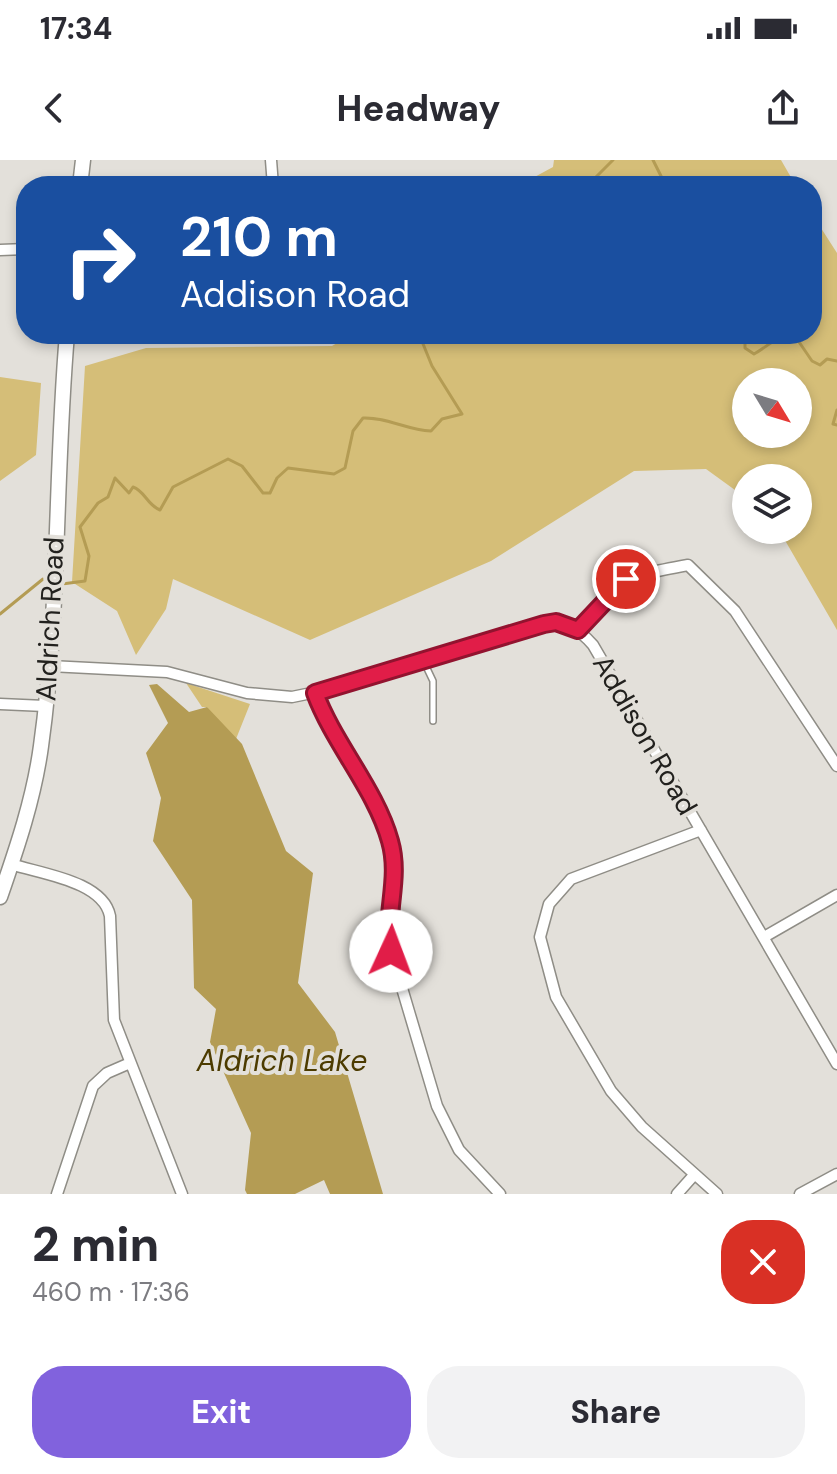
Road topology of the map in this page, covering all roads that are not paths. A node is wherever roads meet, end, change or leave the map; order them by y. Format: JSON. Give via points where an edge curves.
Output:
{"nodes":[{"id":1,"x":66,"y":344,"type":"edge"},
{"id":2,"x":578,"y":630,"type":"junction"},
{"id":3,"x":423,"y":660,"type":"junction"},
{"id":4,"x":50,"y":666,"type":"junction"},
{"id":5,"x":315,"y":693,"type":"junction"},
{"id":6,"x":0,"y":704,"type":"edge"},
{"id":7,"x":45,"y":706,"type":"junction"},
{"id":8,"x":433,"y":721,"type":"dead end"},
{"id":9,"x":837,"y":766,"type":"edge"},
{"id":10,"x":701,"y":830,"type":"junction"},
{"id":11,"x":11,"y":864,"type":"junction"},
{"id":12,"x":837,"y":895,"type":"edge"},
{"id":13,"x":0,"y":897,"type":"edge"},
{"id":14,"x":764,"y":937,"type":"junction"},
{"id":15,"x":130,"y":1063,"type":"junction"},
{"id":16,"x":837,"y":1064,"type":"edge"},
{"id":17,"x":837,"y":1174,"type":"edge"},
{"id":18,"x":694,"y":1175,"type":"junction"},
{"id":19,"x":57,"y":1194,"type":"edge"},
{"id":20,"x":182,"y":1194,"type":"edge"},
{"id":21,"x":500,"y":1194,"type":"edge"},
{"id":22,"x":677,"y":1194,"type":"edge"},
{"id":23,"x":717,"y":1194,"type":"edge"},
{"id":24,"x":800,"y":1194,"type":"edge"}],
"edges":[{"from":1,"to":4,"type":"main road","name":"Aldrich Road"},
{"from":2,"to":3,"type":"street","name":"Addison Road","via":[[556,622],[544,624]]},
{"from":2,"to":9,"type":"street","via":[[626,579],[688,565],[735,611]]},
{"from":2,"to":10,"type":"street","name":"Addison Road","via":[[593,645]]},
{"from":3,"to":5,"type":"street","name":"Addison Road"},
{"from":3,"to":8,"type":"lane","via":[[433,681]]},
{"from":4,"to":5,"type":"street","name":"Addison Road","via":[[167,672],[264,696]]},
{"from":4,"to":7,"type":"main road","name":"Aldrich Road"},
{"from":5,"to":21,"type":"street","via":[[390,840],[396,879],[389,942],[437,1106],[459,1150]]},
{"from":6,"to":7,"type":"street"},
{"from":7,"to":11,"type":"main road","name":"Aldrich Road","via":[[35,783]]},
{"from":10,"to":14,"type":"street","name":"Addison Road"},
{"from":10,"to":18,"type":"street","via":[[571,879],[549,904],[540,937],[556,997],[611,1091]]},
{"from":11,"to":13,"type":"main road","name":"Aldrich Road"},
{"from":11,"to":15,"type":"street","via":[[94,891],[106,903],[112,1011]]},
{"from":12,"to":14,"type":"street"},
{"from":14,"to":16,"type":"street","name":"Addison Road"},
{"from":15,"to":19,"type":"street","via":[[93,1086]]},
{"from":15,"to":20,"type":"street"},
{"from":17,"to":24,"type":"street"},
{"from":18,"to":22,"type":"street"},
{"from":18,"to":23,"type":"street"}]}
